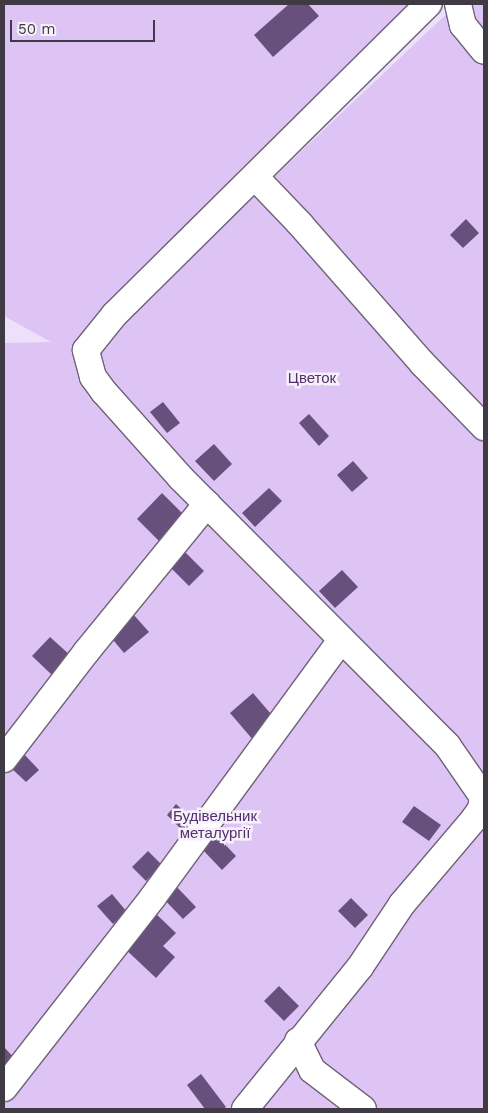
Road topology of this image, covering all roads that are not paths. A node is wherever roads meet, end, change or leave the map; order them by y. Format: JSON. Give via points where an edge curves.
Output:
{"nodes":[{"id":1,"x":428,"y":4,"type":"edge"},
{"id":2,"x":458,"y":4,"type":"edge"},
{"id":3,"x":484,"y":51,"type":"edge"},
{"id":4,"x":255,"y":177,"type":"junction"},
{"id":5,"x":484,"y":427,"type":"edge"},
{"id":6,"x":207,"y":504,"type":"junction"},
{"id":7,"x":342,"y":640,"type":"junction"},
{"id":8,"x":4,"y":759,"type":"edge"},
{"id":9,"x":298,"y":1041,"type":"junction"},
{"id":10,"x":4,"y":1088,"type":"edge"},
{"id":11,"x":245,"y":1109,"type":"edge"},
{"id":12,"x":363,"y":1109,"type":"edge"}],
"edges":[{"from":1,"to":4,"type":"lane"},
{"from":2,"to":3,"type":"lane","via":[[463,26]]},
{"from":4,"to":5,"type":"lane"},
{"from":4,"to":6,"type":"lane","via":[[115,314],[86,350],[93,377],[104,392]]},
{"from":6,"to":7,"type":"lane"},
{"from":6,"to":8,"type":"lane","via":[[105,628]]},
{"from":7,"to":9,"type":"lane","via":[[447,745],[483,797],[481,809],[474,819],[402,904],[360,967]]},
{"from":7,"to":10,"type":"lane","via":[[154,896]]},
{"from":9,"to":11,"type":"lane"},
{"from":9,"to":12,"type":"lane","via":[[312,1070]]}]}
